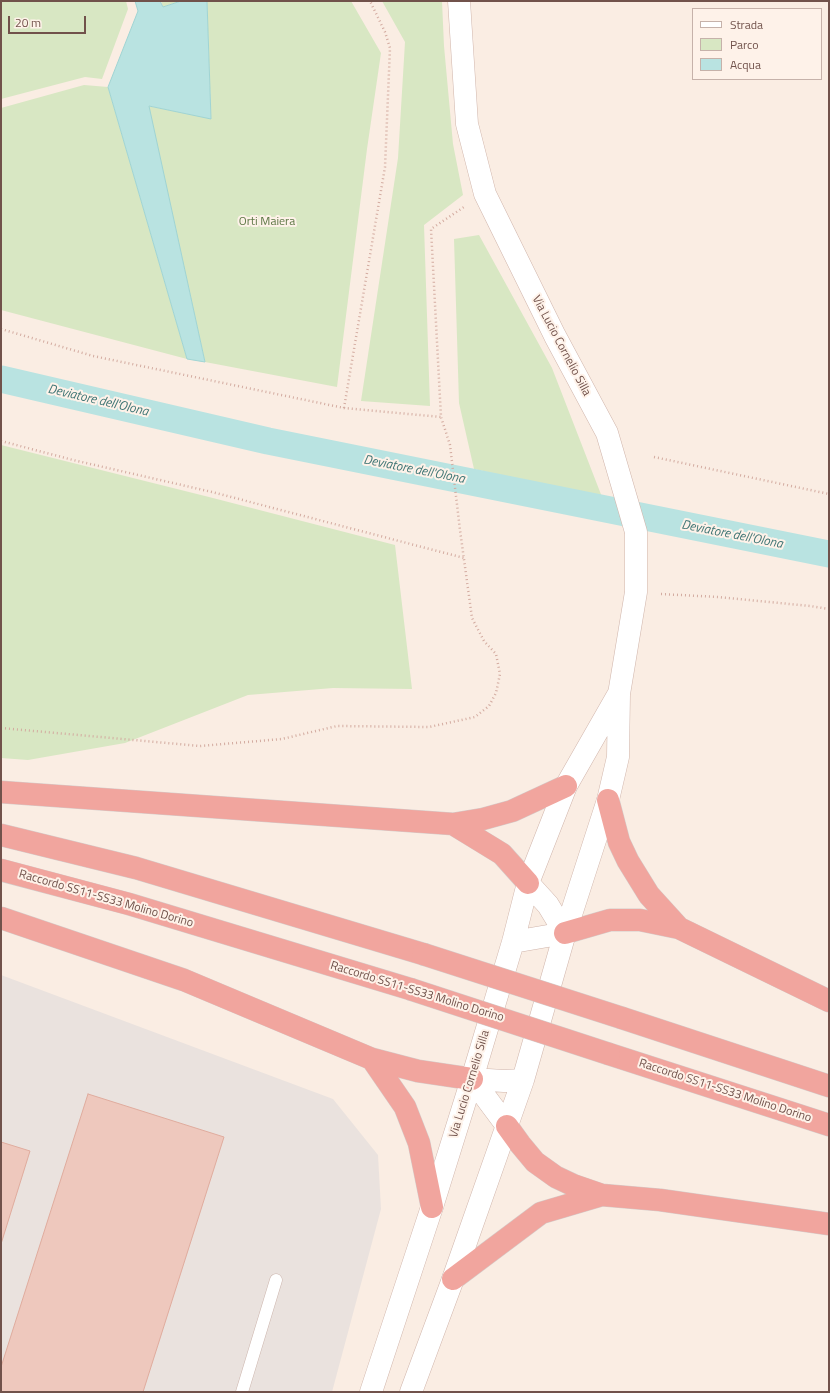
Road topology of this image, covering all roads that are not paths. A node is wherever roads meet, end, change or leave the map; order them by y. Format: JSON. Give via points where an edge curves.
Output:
{"nodes":[{"id":1,"x":459,"y":1,"type":"edge"},
{"id":2,"x":619,"y":694,"type":"junction"},
{"id":3,"x":566,"y":786,"type":"junction"},
{"id":4,"x":1,"y":792,"type":"edge"},
{"id":5,"x":608,"y":800,"type":"junction"},
{"id":6,"x":453,"y":824,"type":"junction"},
{"id":7,"x":1,"y":834,"type":"edge"},
{"id":8,"x":1,"y":870,"type":"edge"},
{"id":9,"x":528,"y":883,"type":"junction"},
{"id":10,"x":1,"y":918,"type":"edge"},
{"id":11,"x":679,"y":928,"type":"junction"},
{"id":12,"x":565,"y":933,"type":"junction"},
{"id":13,"x":513,"y":942,"type":"junction"},
{"id":14,"x":829,"y":1001,"type":"edge"},
{"id":15,"x":372,"y":1059,"type":"junction"},
{"id":16,"x":472,"y":1079,"type":"junction"},
{"id":17,"x":523,"y":1080,"type":"junction"},
{"id":18,"x":829,"y":1086,"type":"edge"},
{"id":19,"x":829,"y":1125,"type":"edge"},
{"id":20,"x":507,"y":1126,"type":"junction"},
{"id":21,"x":602,"y":1195,"type":"junction"},
{"id":22,"x":432,"y":1208,"type":"junction"},
{"id":23,"x":829,"y":1224,"type":"edge"},
{"id":24,"x":453,"y":1279,"type":"junction"},
{"id":25,"x":276,"y":1280,"type":"dead end"},
{"id":26,"x":412,"y":1386,"type":"edge"},
{"id":27,"x":370,"y":1388,"type":"edge"},
{"id":28,"x":242,"y":1392,"type":"edge"}],
"edges":[{"from":1,"to":2,"type":"street","name":"Via Lucio Cornelio Silla","via":[[467,124],[485,194],[555,336],[607,433],[636,532],[636,586]]},
{"from":2,"to":3,"type":"street","name":"Via Lucio Cornelio Silla"},
{"from":2,"to":5,"type":"street","name":"Via Lucio Cornelio Silla","via":[[618,757]]},
{"from":3,"to":6,"type":"highway","via":[[512,811]]},
{"from":3,"to":9,"type":"street","name":"Via Lucio Cornelio Silla"},
{"from":4,"to":6,"type":"highway"},
{"from":5,"to":11,"type":"highway","via":[[619,842],[628,861],[649,895]]},
{"from":5,"to":12,"type":"street","name":"Via Lucio Cornelio Silla"},
{"from":6,"to":9,"type":"highway","via":[[502,854]]},
{"from":7,"to":18,"type":"highway","bridge":true,"via":[[136,868],[423,954]]},
{"from":8,"to":19,"type":"highway","name":"Raccordo SS11-SS33 Molino Dorino","bridge":true,"via":[[129,904],[410,989]]},
{"from":9,"to":12,"type":"street","via":[[548,905]]},
{"from":9,"to":13,"type":"street","name":"Via Lucio Cornelio Silla"},
{"from":10,"to":15,"type":"highway","via":[[184,980]]},
{"from":11,"to":12,"type":"highway","via":[[640,920],[610,920]]},
{"from":11,"to":14,"type":"highway"},
{"from":12,"to":13,"type":"street"},
{"from":12,"to":17,"type":"street","name":"Via Lucio Cornelio Silla"},
{"from":13,"to":16,"type":"street","name":"Via Lucio Cornelio Silla"},
{"from":15,"to":16,"type":"highway","via":[[418,1071]]},
{"from":15,"to":22,"type":"highway","via":[[405,1107],[419,1143]]},
{"from":16,"to":17,"type":"street"},
{"from":16,"to":20,"type":"street"},
{"from":16,"to":22,"type":"street","name":"Via Lucio Cornelio Silla"},
{"from":17,"to":20,"type":"street","name":"Via Lucio Cornelio Silla"},
{"from":20,"to":21,"type":"highway","via":[[535,1162],[556,1177]]},
{"from":20,"to":24,"type":"street","name":"Via Lucio Cornelio Silla"},
{"from":21,"to":23,"type":"highway","via":[[660,1200]]},
{"from":21,"to":24,"type":"highway","via":[[541,1213]]},
{"from":22,"to":27,"type":"street","name":"Via Lucio Cornelio Silla"},
{"from":24,"to":26,"type":"street","name":"Via Lucio Cornelio Silla"},
{"from":25,"to":28,"type":"lane"}]}
